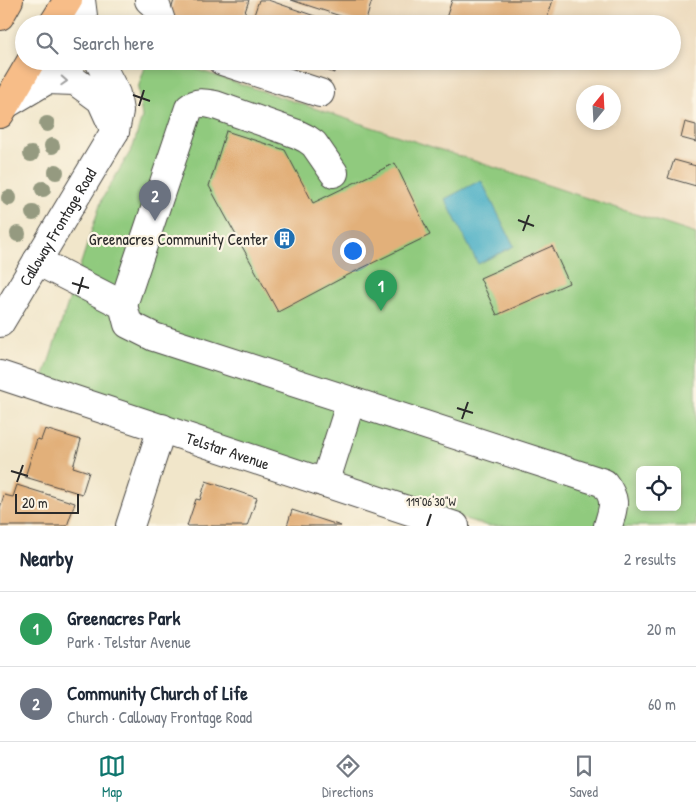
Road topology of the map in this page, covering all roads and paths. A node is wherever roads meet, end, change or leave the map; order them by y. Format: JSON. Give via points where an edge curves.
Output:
{"nodes":[{"id":1,"x":9,"y":0,"type":"edge"},
{"id":2,"x":68,"y":0,"type":"edge"},
{"id":3,"x":81,"y":0,"type":"edge"},
{"id":4,"x":149,"y":0,"type":"edge"},
{"id":5,"x":59,"y":15,"type":"edge"},
{"id":6,"x":83,"y":15,"type":"edge"},
{"id":7,"x":159,"y":15,"type":"edge"},
{"id":8,"x":0,"y":16,"type":"edge"},
{"id":9,"x":26,"y":70,"type":"edge"},
{"id":10,"x":104,"y":70,"type":"edge"},
{"id":11,"x":250,"y":70,"type":"edge"},
{"id":12,"x":320,"y":93,"type":"dead end"},
{"id":13,"x":2,"y":109,"type":"edge"},
{"id":14,"x":115,"y":131,"type":"junction"},
{"id":15,"x":334,"y":173,"type":"dead end"},
{"id":16,"x":37,"y":261,"type":"junction"},
{"id":17,"x":123,"y":305,"type":"junction"},
{"id":18,"x":0,"y":323,"type":"edge"},
{"id":19,"x":0,"y":375,"type":"edge"},
{"id":20,"x":351,"y":401,"type":"junction"},
{"id":21,"x":162,"y":428,"type":"junction"},
{"id":22,"x":325,"y":483,"type":"junction"},
{"id":23,"x":422,"y":521,"type":"edge"},
{"id":24,"x":130,"y":526,"type":"edge"},
{"id":25,"x":455,"y":526,"type":"edge"},
{"id":26,"x":608,"y":526,"type":"edge"}],
"edges":[{"from":1,"to":8,"type":"main road"},
{"from":2,"to":5,"type":"main road"},
{"from":3,"to":6,"type":"street"},
{"from":4,"to":7,"type":"street"},
{"from":9,"to":13,"type":"main road"},
{"from":10,"to":14,"type":"street","name":"Calloway Frontage Road","via":[[116,94],[119,111]]},
{"from":11,"to":12,"type":"street"},
{"from":13,"to":14,"type":"street","one_way":true,"via":[[47,80],[75,82],[101,100]]},
{"from":14,"to":16,"type":"street","name":"Calloway Frontage Road"},
{"from":15,"to":17,"type":"street","via":[[314,144],[297,134],[215,105],[194,103],[189,108]]},
{"from":16,"to":17,"type":"street"},
{"from":16,"to":18,"type":"street","name":"Calloway Frontage Road"},
{"from":17,"to":20,"type":"street","via":[[128,324],[154,337]]},
{"from":19,"to":21,"type":"street","name":"Telstar Avenue"},
{"from":20,"to":22,"type":"street"},
{"from":20,"to":26,"type":"street","via":[[604,483],[613,495]]},
{"from":21,"to":22,"type":"street","name":"Telstar Avenue"},
{"from":21,"to":24,"type":"street"},
{"from":22,"to":23,"type":"street","name":"Telstar Avenue"},
{"from":23,"to":25,"type":"street","name":"Telstar Avenue"}]}
